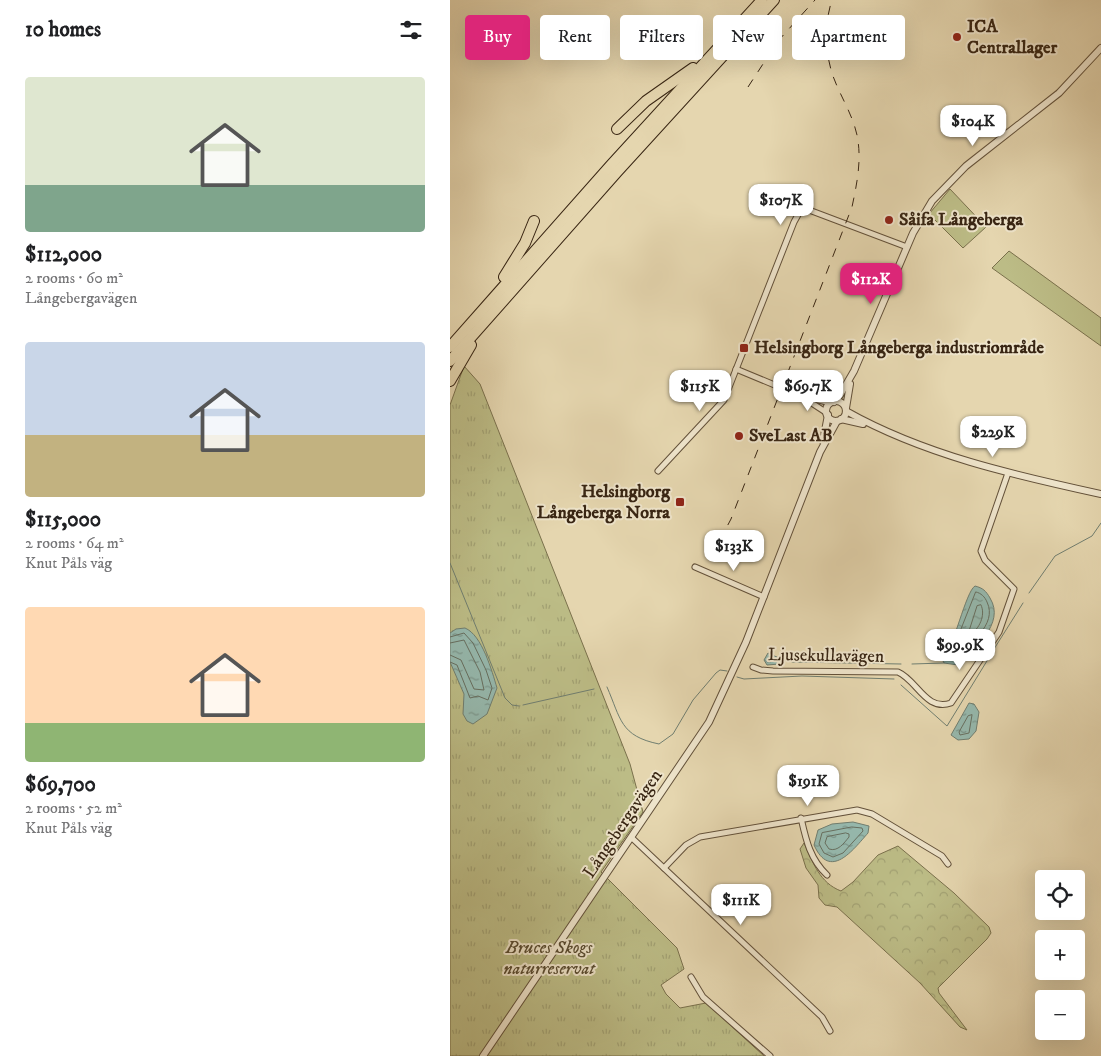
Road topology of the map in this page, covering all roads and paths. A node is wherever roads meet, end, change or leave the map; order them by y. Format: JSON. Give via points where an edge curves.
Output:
{"nodes":[{"id":1,"x":762,"y":0,"type":"edge"},
{"id":2,"x":774,"y":0,"type":"edge"},
{"id":3,"x":1101,"y":48,"type":"edge"},
{"id":4,"x":710,"y":56,"type":"junction"},
{"id":5,"x":617,"y":129,"type":"dead end"},
{"id":6,"x":534,"y":221,"type":"dead end"},
{"id":7,"x":907,"y":247,"type":"junction"},
{"id":8,"x":510,"y":292,"type":"junction"},
{"id":9,"x":469,"y":325,"type":"junction"},
{"id":10,"x":450,"y":347,"type":"edge"},
{"id":11,"x":450,"y":361,"type":"edge"},
{"id":12,"x":736,"y":369,"type":"junction"},
{"id":13,"x":854,"y":370,"type":"junction"},
{"id":14,"x":450,"y":381,"type":"edge"},
{"id":15,"x":801,"y":396,"type":"junction"},
{"id":16,"x":832,"y":402,"type":"junction"},
{"id":17,"x":846,"y":410,"type":"junction"},
{"id":18,"x":827,"y":414,"type":"junction"},
{"id":19,"x":839,"y":420,"type":"junction"},
{"id":20,"x":884,"y":430,"type":"junction"},
{"id":21,"x":820,"y":452,"type":"junction"},
{"id":22,"x":658,"y":471,"type":"dead end"},
{"id":23,"x":1008,"y":474,"type":"junction"},
{"id":24,"x":1101,"y":494,"type":"edge"},
{"id":25,"x":696,"y":568,"type":"dead end"},
{"id":26,"x":764,"y":596,"type":"junction"},
{"id":27,"x":753,"y":667,"type":"dead end"},
{"id":28,"x":801,"y":818,"type":"junction"},
{"id":29,"x":632,"y":838,"type":"junction"},
{"id":30,"x":948,"y":864,"type":"dead end"},
{"id":31,"x":664,"y":868,"type":"junction"},
{"id":32,"x":827,"y":875,"type":"dead end"},
{"id":33,"x":691,"y":977,"type":"dead end"},
{"id":34,"x":830,"y":1031,"type":"dead end"},
{"id":35,"x":483,"y":1056,"type":"edge"},
{"id":36,"x":770,"y":1056,"type":"edge"}],
"edges":[{"from":1,"to":4,"type":"highway"},
{"from":2,"to":8,"type":"highway"},
{"from":3,"to":7,"type":"street","via":[[1033,116],[948,183],[926,209]]},
{"from":4,"to":5,"type":"highway","via":[[646,101]]},
{"from":4,"to":9,"type":"highway"},
{"from":6,"to":9,"type":"highway","via":[[513,264]]},
{"from":7,"to":12,"type":"street","via":[[809,210],[800,212]]},
{"from":7,"to":13,"type":"street"},
{"from":8,"to":11,"type":"highway"},
{"from":8,"to":14,"type":"highway","via":[[468,348]]},
{"from":9,"to":10,"type":"highway"},
{"from":12,"to":15,"type":"street"},
{"from":12,"to":22,"type":"street","via":[[720,405]]},
{"from":13,"to":16,"type":"street","via":[[840,395]]},
{"from":13,"to":17,"type":"street"},
{"from":15,"to":16,"type":"street"},
{"from":15,"to":18,"type":"street"},
{"from":16,"to":17,"type":"street","via":[[841,402]]},
{"from":16,"to":18,"type":"street"},
{"from":17,"to":19,"type":"street"},
{"from":17,"to":20,"type":"street"},
{"from":18,"to":19,"type":"street"},
{"from":18,"to":21,"type":"street","name":"Långebergavägen"},
{"from":19,"to":20,"type":"street"},
{"from":19,"to":21,"type":"street","name":"Långebergavägen"},
{"from":20,"to":23,"type":"street"},
{"from":21,"to":26,"type":"street","name":"Långebergavägen"},
{"from":23,"to":24,"type":"street"},
{"from":23,"to":27,"type":"street","name":"Ljusekullavägen","via":[[981,551],[985,560],[1014,589],[998,632],[951,703],[941,705],[932,702],[898,672],[773,671]]},
{"from":25,"to":26,"type":"street"},
{"from":26,"to":29,"type":"street","name":"Långebergavägen","via":[[713,715]]},
{"from":28,"to":30,"type":"street","via":[[848,810],[865,812],[942,856]]},
{"from":28,"to":31,"type":"street","via":[[700,837],[686,845]]},
{"from":28,"to":32,"type":"street","via":[[811,853]]},
{"from":29,"to":31,"type":"street"},
{"from":29,"to":35,"type":"street","name":"Långebergavägen"},
{"from":31,"to":34,"type":"street","via":[[822,1017]]},
{"from":33,"to":36,"type":"street","via":[[705,999]]}]}
